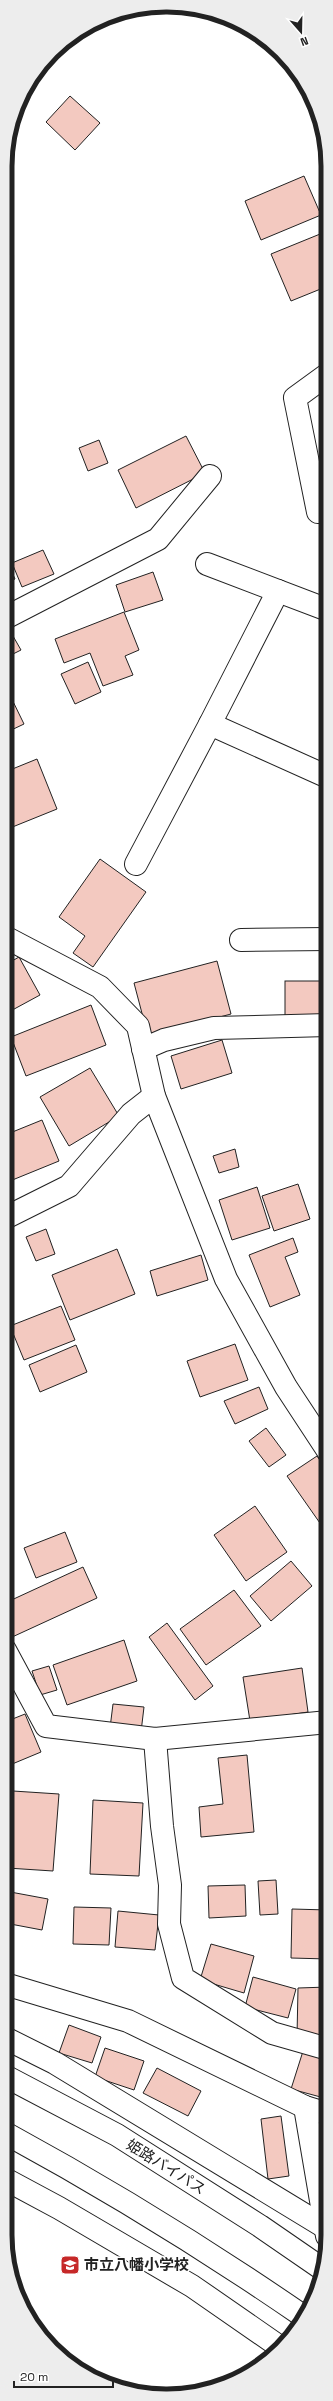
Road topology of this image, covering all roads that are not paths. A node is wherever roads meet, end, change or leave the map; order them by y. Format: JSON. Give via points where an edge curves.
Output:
{"nodes":[{"id":1,"x":321,"y":379,"type":"edge"},
{"id":2,"x":210,"y":476,"type":"dead end"},
{"id":3,"x":318,"y":512,"type":"dead end"},
{"id":4,"x":207,"y":564,"type":"dead end"},
{"id":5,"x":278,"y":591,"type":"junction"},
{"id":6,"x":321,"y":607,"type":"edge"},
{"id":7,"x":12,"y":614,"type":"edge"},
{"id":8,"x":210,"y":724,"type":"junction"},
{"id":9,"x":321,"y":774,"type":"edge"},
{"id":10,"x":136,"y":864,"type":"dead end"},
{"id":11,"x":321,"y":939,"type":"edge"},
{"id":12,"x":241,"y":940,"type":"dead end"},
{"id":13,"x":12,"y":941,"type":"edge"},
{"id":14,"x":321,"y":1025,"type":"edge"},
{"id":15,"x":143,"y":1049,"type":"junction"},
{"id":16,"x":154,"y":1096,"type":"junction"},
{"id":17,"x":12,"y":1214,"type":"edge"},
{"id":18,"x":321,"y":1440,"type":"edge"},
{"id":19,"x":12,"y":1678,"type":"edge"},
{"id":20,"x":321,"y":1723,"type":"edge"},
{"id":21,"x":155,"y":1740,"type":"junction"},
{"id":22,"x":12,"y":1986,"type":"edge"},
{"id":23,"x":12,"y":2041,"type":"edge"},
{"id":24,"x":321,"y":2047,"type":"edge"},
{"id":25,"x":12,"y":2080,"type":"edge"},
{"id":26,"x":305,"y":2106,"type":"junction"},
{"id":27,"x":321,"y":2112,"type":"edge"},
{"id":28,"x":12,"y":2137,"type":"edge"},
{"id":29,"x":12,"y":2183,"type":"edge"},
{"id":30,"x":321,"y":2197,"type":"edge"},
{"id":31,"x":321,"y":2227,"type":"edge"},
{"id":32,"x":318,"y":2266,"type":"edge"},
{"id":33,"x":299,"y":2313,"type":"edge"},
{"id":34,"x":276,"y":2344,"type":"edge"}],
"edges":[{"from":1,"to":3,"type":"main road","via":[[295,398]]},
{"from":2,"to":7,"type":"main road","via":[[158,539]]},
{"from":4,"to":5,"type":"main road"},
{"from":5,"to":6,"type":"main road"},
{"from":5,"to":8,"type":"main road"},
{"from":8,"to":9,"type":"main road"},
{"from":8,"to":10,"type":"main road"},
{"from":11,"to":12,"type":"main road"},
{"from":13,"to":15,"type":"main road","via":[[100,987],[138,1026]]},
{"from":14,"to":15,"type":"main road","via":[[214,1028],[164,1040]]},
{"from":15,"to":16,"type":"main road"},
{"from":16,"to":17,"type":"main road","via":[[131,1114],[69,1186]]},
{"from":16,"to":18,"type":"main road","via":[[226,1279],[286,1387]]},
{"from":19,"to":21,"type":"main road","via":[[46,1726]]},
{"from":20,"to":21,"type":"main road"},
{"from":21,"to":24,"type":"main road","via":[[170,1885],[169,1924],[183,1978],[272,2033]]},
{"from":22,"to":26,"type":"main road","via":[[128,2020]]},
{"from":23,"to":31,"type":"main road","via":[[56,2063]]},
{"from":25,"to":32,"type":"main road","name":"姫路バイパス","via":[[117,2135]]},
{"from":26,"to":27,"type":"main road"},
{"from":26,"to":30,"type":"main road"},
{"from":28,"to":33,"type":"main road","via":[[90,2179],[228,2264]]},
{"from":29,"to":34,"type":"main road","via":[[192,2286]]}]}
